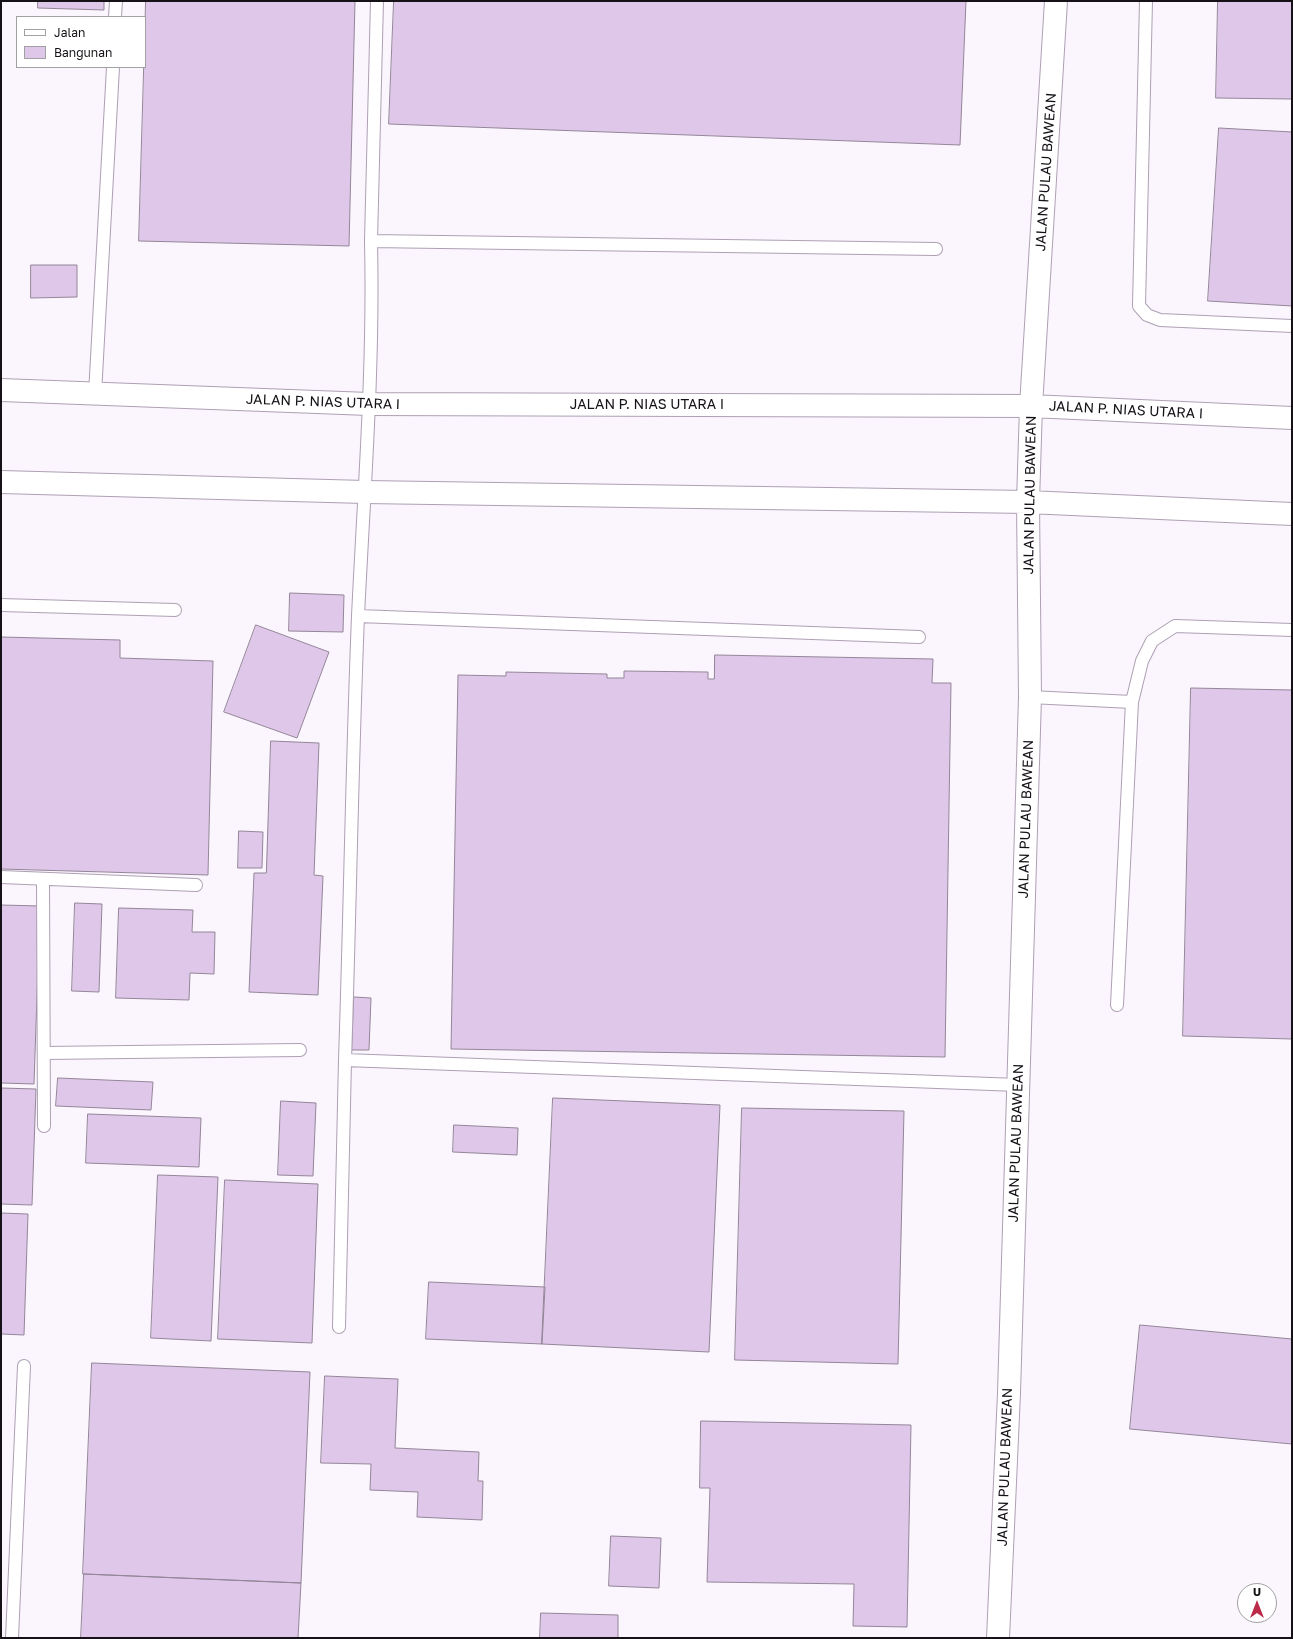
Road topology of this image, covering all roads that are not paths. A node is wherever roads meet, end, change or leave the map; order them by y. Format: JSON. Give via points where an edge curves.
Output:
{"nodes":[{"id":1,"x":116,"y":1,"type":"edge"},
{"id":2,"x":377,"y":1,"type":"edge"},
{"id":3,"x":1056,"y":1,"type":"edge"},
{"id":4,"x":1146,"y":1,"type":"edge"},
{"id":5,"x":115,"y":16,"type":"edge"},
{"id":6,"x":113,"y":68,"type":"edge"},
{"id":7,"x":371,"y":242,"type":"junction"},
{"id":8,"x":936,"y":250,"type":"dead end"},
{"id":9,"x":1292,"y":326,"type":"edge"},
{"id":10,"x":1,"y":390,"type":"edge"},
{"id":11,"x":95,"y":394,"type":"junction"},
{"id":12,"x":369,"y":404,"type":"junction"},
{"id":13,"x":1031,"y":406,"type":"junction"},
{"id":14,"x":1292,"y":418,"type":"edge"},
{"id":15,"x":1,"y":482,"type":"edge"},
{"id":16,"x":365,"y":492,"type":"junction"},
{"id":17,"x":1028,"y":502,"type":"junction"},
{"id":18,"x":1292,"y":514,"type":"edge"},
{"id":19,"x":1,"y":605,"type":"edge"},
{"id":20,"x":175,"y":610,"type":"dead end"},
{"id":21,"x":358,"y":616,"type":"junction"},
{"id":22,"x":1292,"y":630,"type":"edge"},
{"id":23,"x":920,"y":637,"type":"dead end"},
{"id":24,"x":1030,"y":697,"type":"junction"},
{"id":25,"x":1132,"y":702,"type":"junction"},
{"id":26,"x":1,"y":877,"type":"edge"},
{"id":27,"x":43,"y":879,"type":"junction"},
{"id":28,"x":196,"y":885,"type":"dead end"},
{"id":29,"x":1117,"y":1005,"type":"dead end"},
{"id":30,"x":300,"y":1050,"type":"dead end"},
{"id":31,"x":44,"y":1053,"type":"junction"},
{"id":32,"x":345,"y":1060,"type":"junction"},
{"id":33,"x":1018,"y":1085,"type":"junction"},
{"id":34,"x":44,"y":1126,"type":"dead end"},
{"id":35,"x":339,"y":1327,"type":"dead end"},
{"id":36,"x":24,"y":1366,"type":"dead end"},
{"id":37,"x":12,"y":1638,"type":"edge"},
{"id":38,"x":998,"y":1638,"type":"edge"}],
"edges":[{"from":1,"to":5,"type":"lane"},
{"from":2,"to":7,"type":"lane"},
{"from":3,"to":13,"type":"street","name":"JALAN PULAU BAWEAN"},
{"from":4,"to":9,"type":"lane","via":[[1138,306],[1147,315],[1160,320]]},
{"from":6,"to":11,"type":"lane"},
{"from":7,"to":8,"type":"lane"},
{"from":7,"to":12,"type":"lane"},
{"from":10,"to":11,"type":"street","name":"JALAN P. NIAS UTARA I"},
{"from":11,"to":12,"type":"street","name":"JALAN P. NIAS UTARA I"},
{"from":12,"to":13,"type":"street","name":"JALAN P. NIAS UTARA I"},
{"from":12,"to":16,"type":"lane"},
{"from":13,"to":14,"type":"street","name":"JALAN P. NIAS UTARA I"},
{"from":13,"to":17,"type":"street","name":"JALAN PULAU BAWEAN"},
{"from":15,"to":16,"type":"street"},
{"from":16,"to":17,"type":"street"},
{"from":16,"to":21,"type":"lane"},
{"from":17,"to":18,"type":"street"},
{"from":17,"to":24,"type":"street","name":"JALAN PULAU BAWEAN"},
{"from":19,"to":20,"type":"lane"},
{"from":21,"to":23,"type":"lane"},
{"from":21,"to":32,"type":"lane"},
{"from":22,"to":25,"type":"lane","via":[[1175,626],[1152,641],[1142,661]]},
{"from":24,"to":25,"type":"lane"},
{"from":24,"to":33,"type":"street","name":"JALAN PULAU BAWEAN"},
{"from":25,"to":29,"type":"lane"},
{"from":26,"to":27,"type":"lane"},
{"from":27,"to":28,"type":"lane"},
{"from":27,"to":31,"type":"lane"},
{"from":30,"to":31,"type":"lane"},
{"from":31,"to":34,"type":"lane"},
{"from":32,"to":33,"type":"lane"},
{"from":32,"to":35,"type":"lane"},
{"from":33,"to":38,"type":"street","name":"JALAN PULAU BAWEAN","via":[[1009,1393]]},
{"from":36,"to":37,"type":"lane"}]}
